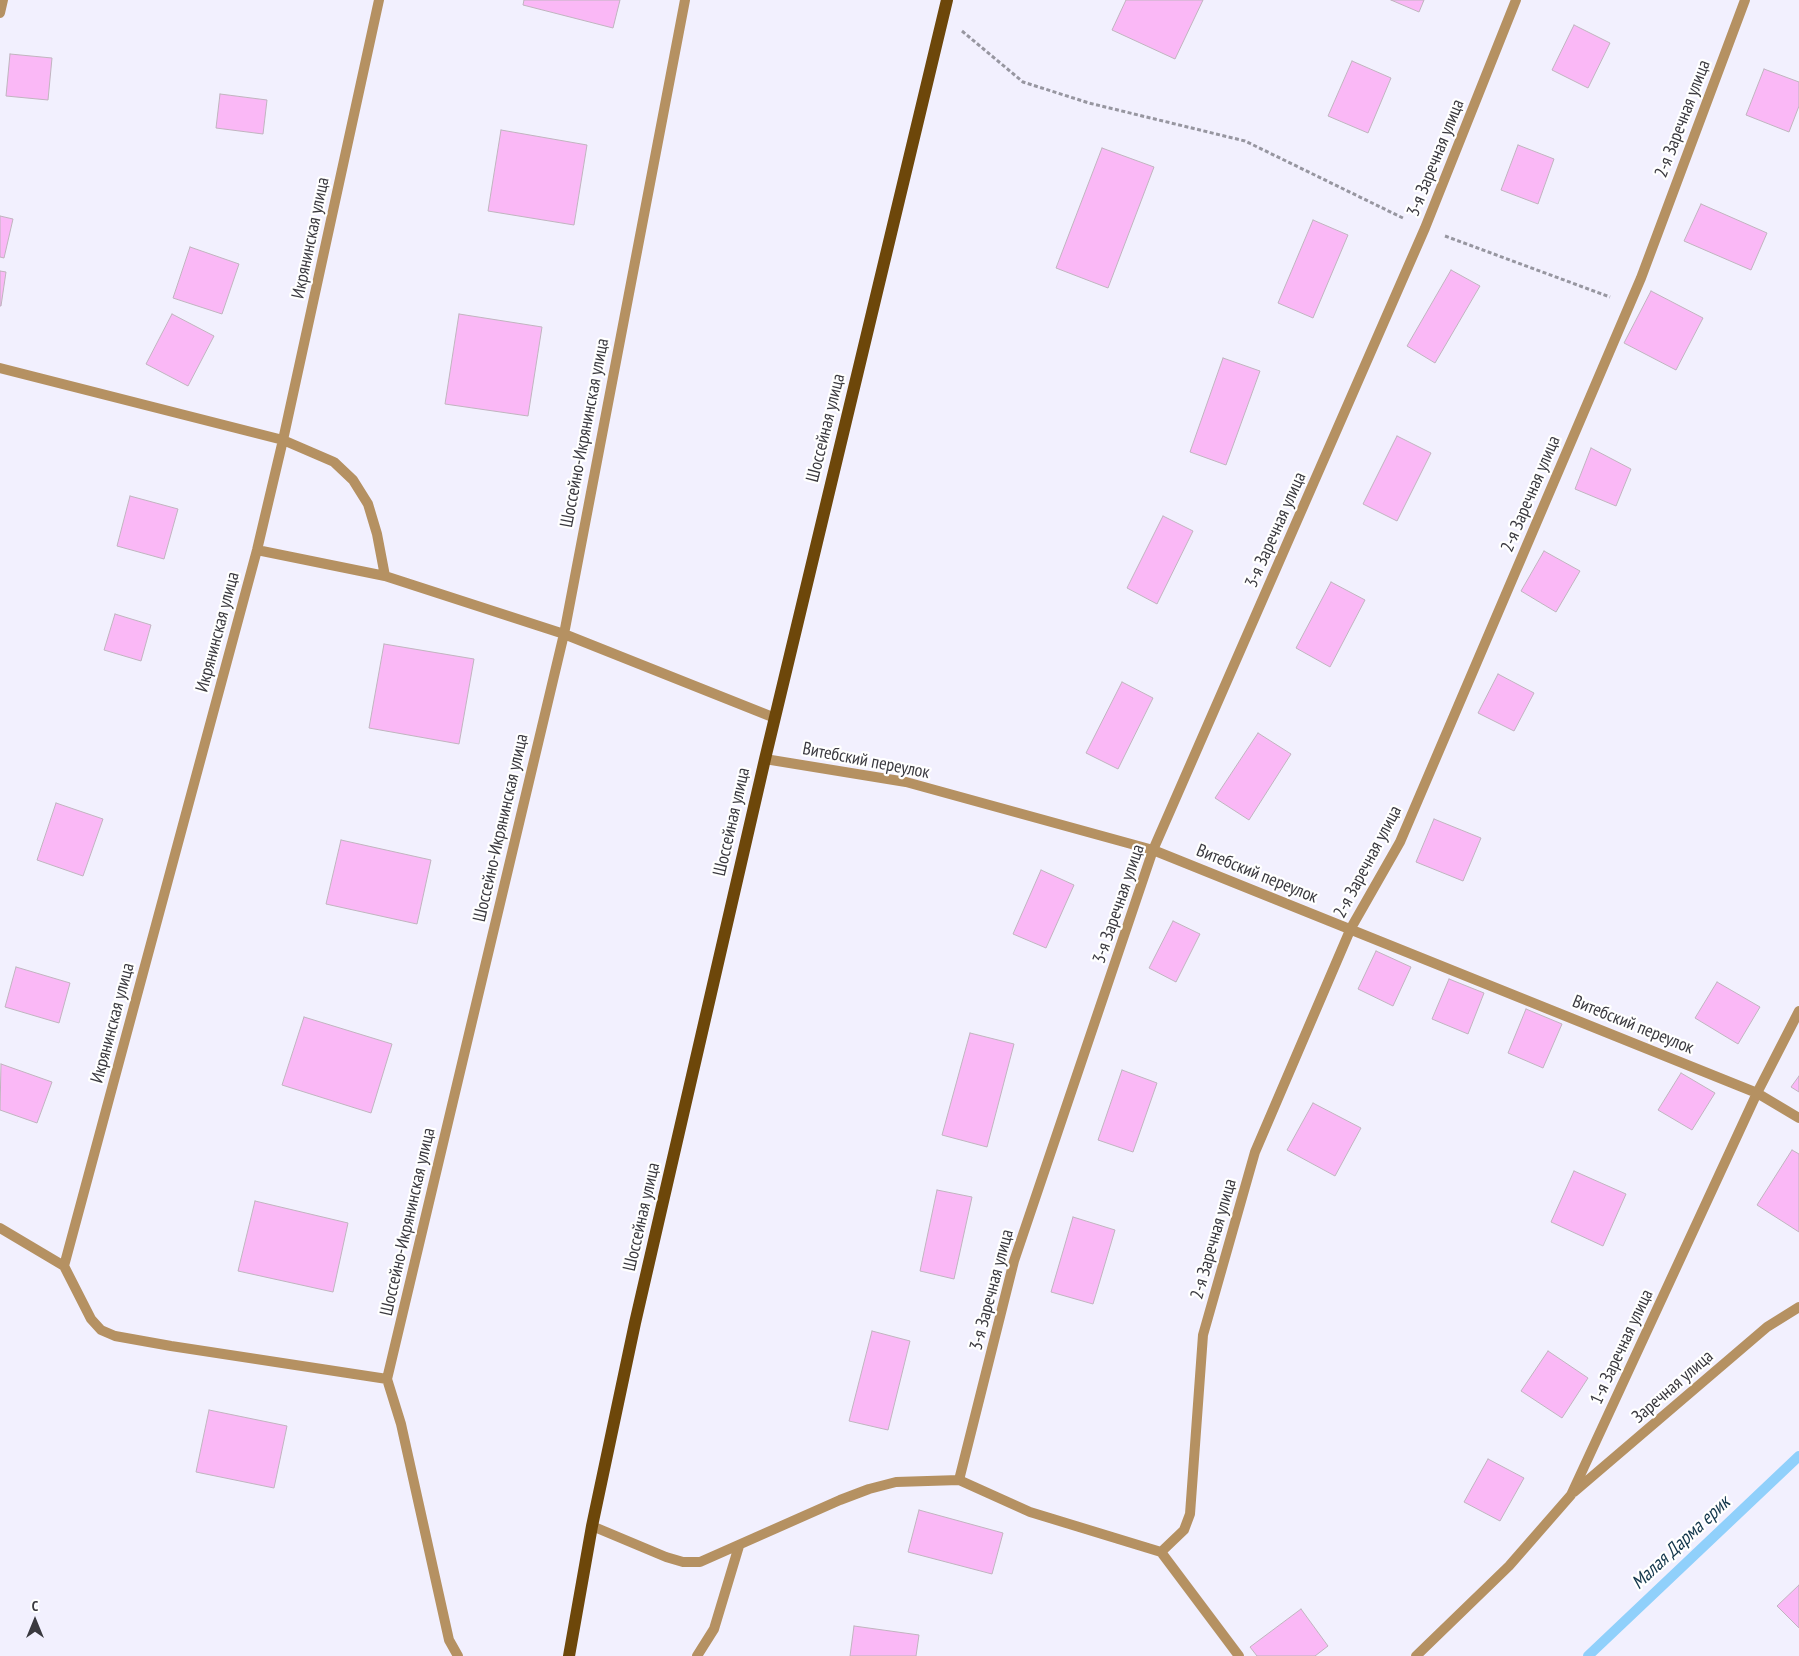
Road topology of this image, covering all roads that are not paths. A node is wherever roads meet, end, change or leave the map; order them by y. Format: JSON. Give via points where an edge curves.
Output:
{"nodes":[{"id":1,"x":3,"y":0,"type":"edge"},
{"id":2,"x":380,"y":0,"type":"edge"},
{"id":3,"x":685,"y":0,"type":"edge"},
{"id":4,"x":947,"y":0,"type":"edge"},
{"id":5,"x":1516,"y":0,"type":"edge"},
{"id":6,"x":1745,"y":0,"type":"edge"},
{"id":7,"x":0,"y":13,"type":"edge"},
{"id":8,"x":0,"y":368,"type":"edge"},
{"id":9,"x":283,"y":440,"type":"junction"},
{"id":10,"x":257,"y":550,"type":"junction"},
{"id":11,"x":385,"y":576,"type":"junction"},
{"id":12,"x":564,"y":634,"type":"junction"},
{"id":13,"x":775,"y":718,"type":"junction"},
{"id":14,"x":765,"y":759,"type":"junction"},
{"id":15,"x":1153,"y":850,"type":"junction"},
{"id":16,"x":1351,"y":928,"type":"junction"},
{"id":17,"x":1799,"y":1011,"type":"edge"},
{"id":18,"x":1758,"y":1093,"type":"junction"},
{"id":19,"x":1799,"y":1118,"type":"edge"},
{"id":20,"x":0,"y":1228,"type":"edge"},
{"id":21,"x":64,"y":1266,"type":"junction"},
{"id":22,"x":1799,"y":1308,"type":"edge"},
{"id":23,"x":387,"y":1380,"type":"junction"},
{"id":24,"x":959,"y":1480,"type":"junction"},
{"id":25,"x":1571,"y":1495,"type":"junction"},
{"id":26,"x":592,"y":1526,"type":"junction"},
{"id":27,"x":739,"y":1546,"type":"junction"},
{"id":28,"x":1161,"y":1552,"type":"junction"},
{"id":29,"x":458,"y":1656,"type":"edge"},
{"id":30,"x":569,"y":1656,"type":"edge"},
{"id":31,"x":696,"y":1656,"type":"edge"},
{"id":32,"x":1239,"y":1656,"type":"edge"},
{"id":33,"x":1416,"y":1656,"type":"edge"}],
"edges":[{"from":1,"to":7,"type":"street"},
{"from":2,"to":9,"type":"street","name":"Икрянинская улица"},
{"from":3,"to":12,"type":"street","name":"Шоссейно-Икрянинская улица"},
{"from":4,"to":13,"type":"main road","name":"Шоссейная улица"},
{"from":5,"to":15,"type":"street","name":"3-я Заречная улица","via":[[1425,228]]},
{"from":6,"to":16,"type":"street","name":"2-я Заречная улица","via":[[1629,304],[1400,842]]},
{"from":8,"to":9,"type":"street"},
{"from":9,"to":10,"type":"street","name":"Икрянинская улица"},
{"from":9,"to":11,"type":"street","via":[[334,462],[353,480],[368,504]]},
{"from":10,"to":11,"type":"street"},
{"from":10,"to":21,"type":"street","name":"Икрянинская улица"},
{"from":11,"to":12,"type":"street"},
{"from":12,"to":13,"type":"street"},
{"from":12,"to":23,"type":"street","name":"Шоссейно-Икрянинская улица"},
{"from":13,"to":14,"type":"main road","name":"Шоссейная улица"},
{"from":14,"to":15,"type":"street","name":"Витебский переулок","via":[[906,782]]},
{"from":14,"to":26,"type":"main road","name":"Шоссейная улица","via":[[635,1323]]},
{"from":15,"to":16,"type":"street","name":"Витебский переулок"},
{"from":15,"to":24,"type":"street","name":"3-я Заречная улица","via":[[1014,1261]]},
{"from":16,"to":18,"type":"street","name":"Витебский переулок"},
{"from":16,"to":28,"type":"street","name":"2-я Заречная улица","via":[[1255,1152],[1203,1334],[1190,1514],[1184,1530]]},
{"from":17,"to":18,"type":"street","name":"1-я Заречная улица"},
{"from":18,"to":19,"type":"street","name":"Витебский переулок"},
{"from":18,"to":25,"type":"street","name":"1-я Заречная улица"},
{"from":20,"to":21,"type":"street"},
{"from":21,"to":23,"type":"street","via":[[91,1319],[102,1330],[115,1336]]},
{"from":22,"to":25,"type":"street","name":"Заречная улица","via":[[1768,1327]]},
{"from":23,"to":29,"type":"street","via":[[401,1424],[449,1640]]},
{"from":24,"to":27,"type":"street","via":[[896,1482],[869,1489]]},
{"from":24,"to":28,"type":"street","via":[[1030,1512]]},
{"from":25,"to":33,"type":"street","name":"1-я Заречная улица","via":[[1510,1566]]},
{"from":26,"to":27,"type":"street","via":[[683,1562],[700,1562]]},
{"from":26,"to":30,"type":"main road","name":"Шоссейная улица"},
{"from":27,"to":31,"type":"street","via":[[714,1628]]},
{"from":28,"to":32,"type":"street"}]}
